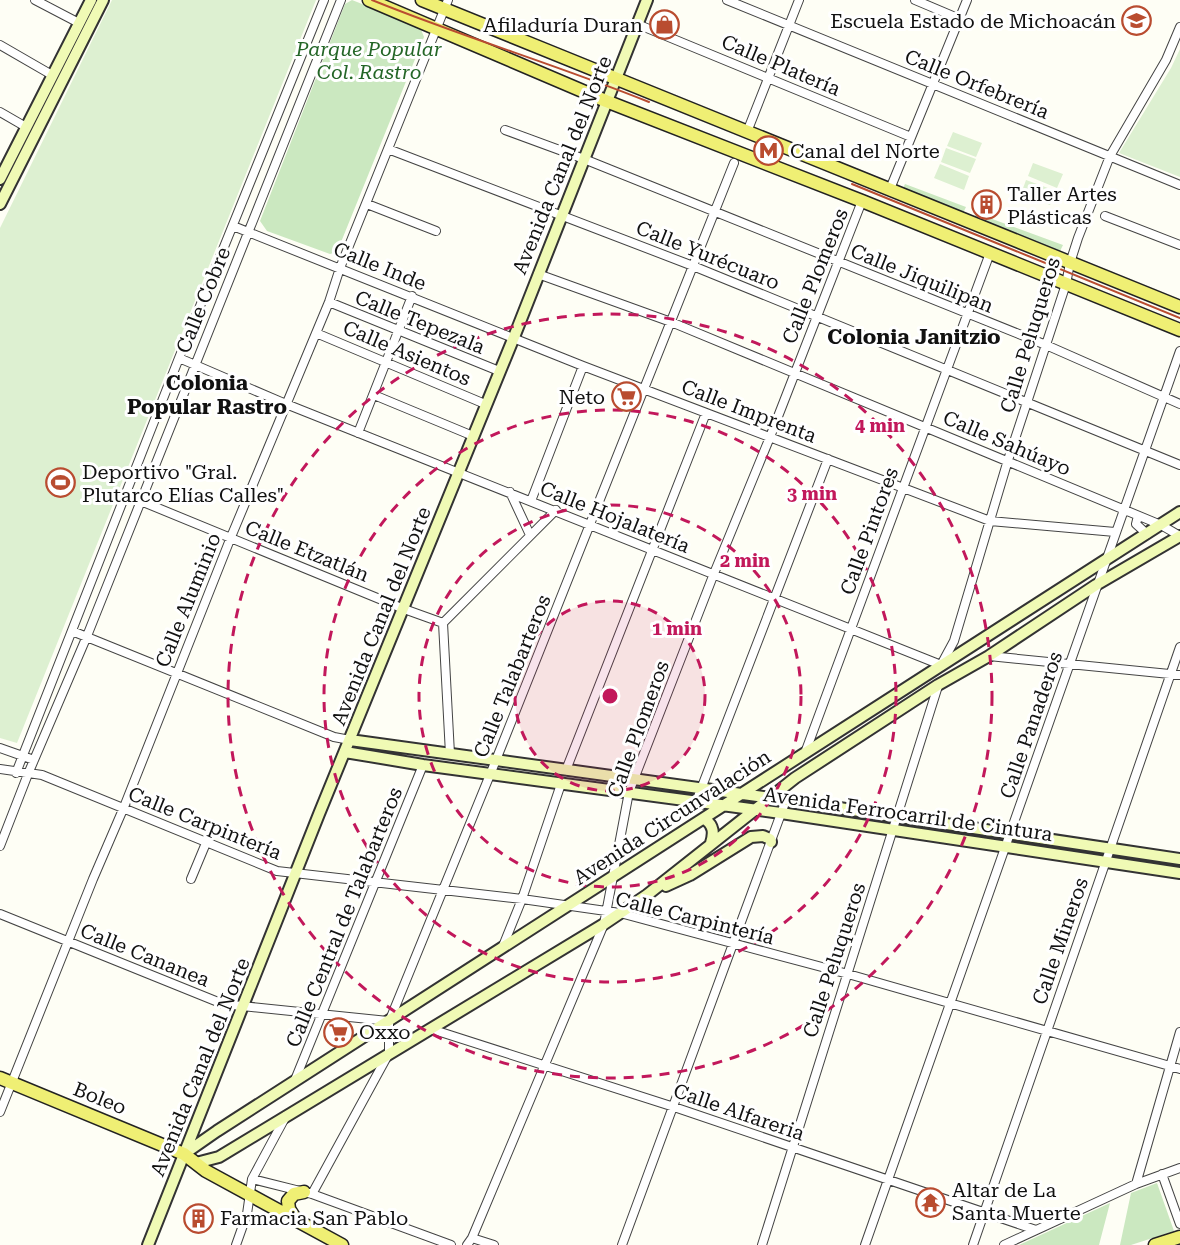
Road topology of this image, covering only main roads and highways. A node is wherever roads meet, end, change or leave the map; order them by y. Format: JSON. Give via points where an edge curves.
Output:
{"nodes":[{"id":1,"x":91,"y":0,"type":"edge"},
{"id":2,"x":103,"y":0,"type":"edge"},
{"id":3,"x":369,"y":0,"type":"edge"},
{"id":4,"x":423,"y":0,"type":"edge"},
{"id":5,"x":647,"y":0,"type":"edge"},
{"id":6,"x":446,"y":4,"type":"edge"},
{"id":7,"x":616,"y":79,"type":"junction"},
{"id":8,"x":606,"y":101,"type":"junction"},
{"id":9,"x":0,"y":177,"type":"edge"},
{"id":10,"x":0,"y":204,"type":"edge"},
{"id":11,"x":1180,"y":307,"type":"edge"},
{"id":12,"x":1180,"y":330,"type":"edge"},
{"id":13,"x":1180,"y":512,"type":"edge"},
{"id":14,"x":1180,"y":536,"type":"edge"},
{"id":15,"x":350,"y":740,"type":"junction"},
{"id":16,"x":345,"y":753,"type":"junction"},
{"id":17,"x":740,"y":794,"type":"junction"},
{"id":18,"x":767,"y":798,"type":"junction"},
{"id":19,"x":722,"y":806,"type":"junction"},
{"id":20,"x":753,"y":810,"type":"junction"},
{"id":21,"x":705,"y":819,"type":"junction"},
{"id":22,"x":949,"y":825,"type":"junction"},
{"id":23,"x":947,"y":838,"type":"junction"},
{"id":24,"x":771,"y":842,"type":"road end"},
{"id":25,"x":711,"y":843,"type":"junction"},
{"id":26,"x":1150,"y":855,"type":"junction"},
{"id":27,"x":1180,"y":859,"type":"edge"},
{"id":28,"x":1148,"y":867,"type":"junction"},
{"id":29,"x":1180,"y":873,"type":"edge"},
{"id":30,"x":647,"y":895,"type":"junction"},
{"id":31,"x":0,"y":1078,"type":"edge"},
{"id":32,"x":184,"y":1154,"type":"junction"},
{"id":33,"x":196,"y":1163,"type":"junction"},
{"id":34,"x":308,"y":1193,"type":"road end"},
{"id":35,"x":296,"y":1220,"type":"junction"},
{"id":36,"x":1180,"y":1237,"type":"edge"},
{"id":37,"x":148,"y":1245,"type":"edge"},
{"id":38,"x":342,"y":1245,"type":"edge"},
{"id":39,"x":1155,"y":1245,"type":"edge"}],
"edges":[{"from":1,"to":9,"type":"main road"},
{"from":2,"to":10,"type":"main road"},
{"from":3,"to":8,"type":"main road"},
{"from":4,"to":6,"type":"main road"},
{"from":5,"to":7,"type":"main road","name":"Avenida Canal del Norte"},
{"from":6,"to":7,"type":"main road"},
{"from":7,"to":8,"type":"main road","name":"Avenida Canal del Norte"},
{"from":7,"to":11,"type":"main road"},
{"from":8,"to":12,"type":"main road"},
{"from":8,"to":15,"type":"main road","name":"Avenida Canal del Norte"},
{"from":13,"to":17,"type":"main road","name":"Avenida Circunvalación"},
{"from":14,"to":18,"type":"main road","name":"Avenida Circunvalación","via":[[938,685]]},
{"from":15,"to":16,"type":"main road","name":"Avenida Canal del Norte"},
{"from":15,"to":17,"type":"main road","name":"Avenida Ferrocarril de Cintura"},
{"from":16,"to":19,"type":"main road","name":"Avenida Ferrocarril de Cintura"},
{"from":16,"to":32,"type":"main road","name":"Avenida Canal del Norte"},
{"from":17,"to":18,"type":"main road","name":"Avenida Ferrocarril de Cintura"},
{"from":17,"to":19,"type":"main road","name":"Avenida Circunvalación"},
{"from":18,"to":20,"type":"main road","name":"Avenida Circunvalación"},
{"from":18,"to":22,"type":"main road","name":"Avenida Ferrocarril de Cintura"},
{"from":19,"to":20,"type":"main road","name":"Avenida Ferrocarril de Cintura"},
{"from":19,"to":21,"type":"main road","name":"Avenida Circunvalación"},
{"from":20,"to":23,"type":"main road","name":"Avenida Ferrocarril de Cintura"},
{"from":20,"to":25,"type":"main road","name":"Avenida Circunvalación"},
{"from":21,"to":25,"type":"main road","via":[[713,830]]},
{"from":21,"to":32,"type":"main road","name":"Avenida Circunvalación"},
{"from":22,"to":23,"type":"main road"},
{"from":22,"to":26,"type":"main road","name":"Avenida Ferrocarril de Cintura"},
{"from":23,"to":28,"type":"main road","name":"Avenida Ferrocarril de Cintura"},
{"from":24,"to":30,"type":"main road","via":[[763,836],[751,837],[690,875]]},
{"from":25,"to":30,"type":"main road","name":"Avenida Circunvalación"},
{"from":26,"to":27,"type":"main road","name":"Avenida Ferrocarril de Cintura"},
{"from":26,"to":28,"type":"main road"},
{"from":28,"to":29,"type":"main road","name":"Avenida Ferrocarril de Cintura"},
{"from":30,"to":33,"type":"main road","name":"Avenida Circunvalación","via":[[219,1157]]},
{"from":31,"to":32,"type":"main road","name":"Boleo"},
{"from":32,"to":33,"type":"main road","name":"Boleo"},
{"from":32,"to":37,"type":"main road","name":"Avenida Canal del Norte"},
{"from":33,"to":35,"type":"main road","name":"Boleo"},
{"from":34,"to":35,"type":"main road","via":[[294,1194],[288,1201]]},
{"from":35,"to":38,"type":"main road","name":"Boleo"},
{"from":36,"to":39,"type":"main road"}]}
